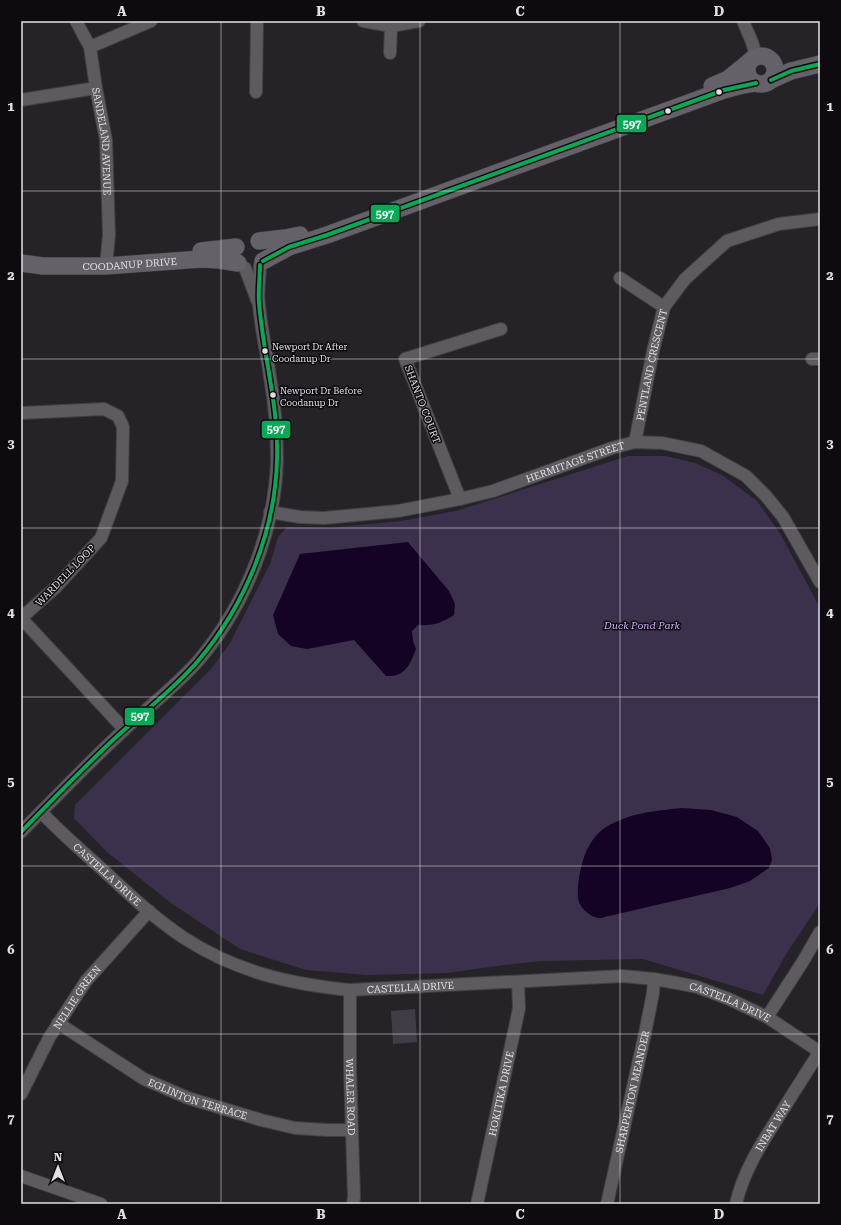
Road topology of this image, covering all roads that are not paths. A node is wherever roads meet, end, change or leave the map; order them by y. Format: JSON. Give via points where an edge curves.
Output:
{"nodes":[{"id":1,"x":76,"y":21,"type":"edge"},
{"id":2,"x":151,"y":21,"type":"edge"},
{"id":3,"x":257,"y":21,"type":"edge"},
{"id":4,"x":363,"y":21,"type":"edge"},
{"id":5,"x":419,"y":21,"type":"edge"},
{"id":6,"x":743,"y":21,"type":"edge"},
{"id":7,"x":391,"y":26,"type":"junction"},
{"id":8,"x":90,"y":46,"type":"junction"},
{"id":9,"x":390,"y":53,"type":"dead end"},
{"id":10,"x":820,"y":57,"type":"edge"},
{"id":11,"x":758,"y":59,"type":"junction"},
{"id":12,"x":820,"y":64,"type":"edge"},
{"id":13,"x":764,"y":81,"type":"junction"},
{"id":14,"x":96,"y":88,"type":"junction"},
{"id":15,"x":256,"y":92,"type":"dead end"},
{"id":16,"x":21,"y":100,"type":"edge"},
{"id":17,"x":820,"y":219,"type":"edge"},
{"id":18,"x":259,"y":241,"type":"junction"},
{"id":19,"x":21,"y":256,"type":"edge"},
{"id":20,"x":107,"y":261,"type":"junction"},
{"id":21,"x":248,"y":261,"type":"junction"},
{"id":22,"x":21,"y":263,"type":"edge"},
{"id":23,"x":620,"y":278,"type":"dead end"},
{"id":24,"x":664,"y":307,"type":"junction"},
{"id":25,"x":501,"y":330,"type":"dead end"},
{"id":26,"x":21,"y":413,"type":"edge"},
{"id":27,"x":636,"y":442,"type":"junction"},
{"id":28,"x":460,"y":499,"type":"junction"},
{"id":29,"x":270,"y":512,"type":"junction"},
{"id":30,"x":820,"y":582,"type":"edge"},
{"id":31,"x":124,"y":729,"type":"junction"},
{"id":32,"x":42,"y":812,"type":"junction"},
{"id":33,"x":21,"y":832,"type":"edge"},
{"id":34,"x":149,"y":912,"type":"junction"},
{"id":35,"x":820,"y":932,"type":"edge"},
{"id":36,"x":654,"y":979,"type":"junction"},
{"id":37,"x":518,"y":982,"type":"junction"},
{"id":38,"x":350,"y":990,"type":"junction"},
{"id":39,"x":767,"y":1017,"type":"junction"},
{"id":40,"x":58,"y":1023,"type":"junction"},
{"id":41,"x":820,"y":1051,"type":"edge"},
{"id":42,"x":21,"y":1094,"type":"edge"},
{"id":43,"x":352,"y":1130,"type":"junction"},
{"id":44,"x":21,"y":1176,"type":"edge"},
{"id":45,"x":101,"y":1204,"type":"edge"},
{"id":46,"x":353,"y":1204,"type":"edge"},
{"id":47,"x":477,"y":1204,"type":"edge"},
{"id":48,"x":608,"y":1204,"type":"edge"},
{"id":49,"x":736,"y":1204,"type":"edge"}],
"edges":[{"from":1,"to":8,"type":"street","name":"SANDELAND AVENUE"},
{"from":2,"to":8,"type":"street"},
{"from":3,"to":15,"type":"street"},
{"from":4,"to":7,"type":"street"},
{"from":5,"to":7,"type":"street"},
{"from":6,"to":11,"type":"street"},
{"from":7,"to":9,"type":"street"},
{"from":8,"to":14,"type":"street","name":"SANDELAND AVENUE"},
{"from":10,"to":11,"type":"main road","via":[[791,60]]},
{"from":11,"to":13,"type":"main road","via":[[773,62],[775,71]]},
{"from":11,"to":13,"type":"main road","via":[[746,71],[750,79]]},
{"from":11,"to":18,"type":"main road","via":[[718,84],[323,228],[293,237]]},
{"from":12,"to":13,"type":"main road","name":"COODANUP DRIVE"},
{"from":13,"to":21,"type":"main road","name":"COODANUP DRIVE","via":[[724,90]]},
{"from":14,"to":16,"type":"street"},
{"from":14,"to":20,"type":"street","name":"SANDELAND AVENUE","via":[[106,140],[109,235]]},
{"from":17,"to":24,"type":"street","name":"PENTLAND CRESCENT","via":[[779,224],[727,241],[684,279]]},
{"from":18,"to":21,"type":"main road","via":[[264,248],[265,257]]},
{"from":18,"to":21,"type":"main road","via":[[250,238],[238,243]]},
{"from":19,"to":20,"type":"main road","name":"COODANUP DRIVE"},
{"from":20,"to":21,"type":"main road","name":"COODANUP DRIVE","via":[[190,252]]},
{"from":20,"to":22,"type":"main road","name":"COODANUP DRIVE","via":[[42,266]]},
{"from":21,"to":29,"type":"street","via":[[258,303],[276,426],[276,477]]},
{"from":23,"to":24,"type":"street"},
{"from":24,"to":27,"type":"street","name":"PENTLAND CRESCENT"},
{"from":25,"to":28,"type":"street","name":"SHANTO COURT","via":[[405,358]]},
{"from":26,"to":31,"type":"street","name":"WARDELL LOOP","via":[[104,409],[118,416],[123,427],[122,481],[100,538],[56,587],[21,618]]},
{"from":27,"to":28,"type":"street","name":"HERMITAGE STREET","via":[[612,448],[493,491]]},
{"from":27,"to":30,"type":"street","name":"HERMITAGE STREET","via":[[662,443],[700,451],[746,476],[783,517]]},
{"from":28,"to":29,"type":"street","name":"HERMITAGE STREET","via":[[398,511],[324,518]]},
{"from":29,"to":31,"type":"street","via":[[253,571],[218,635],[174,686]]},
{"from":31,"to":32,"type":"street"},
{"from":32,"to":33,"type":"street"},
{"from":32,"to":34,"type":"street","name":"CASTELLA DRIVE"},
{"from":34,"to":38,"type":"street","name":"CASTELLA DRIVE","via":[[184,938],[235,964],[266,976]]},
{"from":34,"to":40,"type":"street","name":"NELLIE GREEN","via":[[86,981]]},
{"from":35,"to":39,"type":"street"},
{"from":36,"to":37,"type":"street","name":"CASTELLA DRIVE","via":[[623,976]]},
{"from":36,"to":39,"type":"street","name":"CASTELLA DRIVE","via":[[696,987]]},
{"from":36,"to":48,"type":"street","name":"SHARPERTON MEANDER"},
{"from":37,"to":38,"type":"street","name":"CASTELLA DRIVE"},
{"from":37,"to":47,"type":"street","name":"HOKITIKA DRIVE","via":[[519,1008]]},
{"from":38,"to":43,"type":"street","name":"WHALER ROAD"},
{"from":39,"to":41,"type":"street","name":"CASTELLA DRIVE"},
{"from":40,"to":42,"type":"street","name":"NELLIE GREEN"},
{"from":40,"to":43,"type":"street","name":"EGLINTON TERRACE","via":[[144,1080],[188,1098],[295,1128]]},
{"from":41,"to":49,"type":"street","name":"INBAT WAY","via":[[763,1142],[744,1177]]},
{"from":43,"to":46,"type":"street","name":"WHALER ROAD"},
{"from":44,"to":45,"type":"street"}]}
